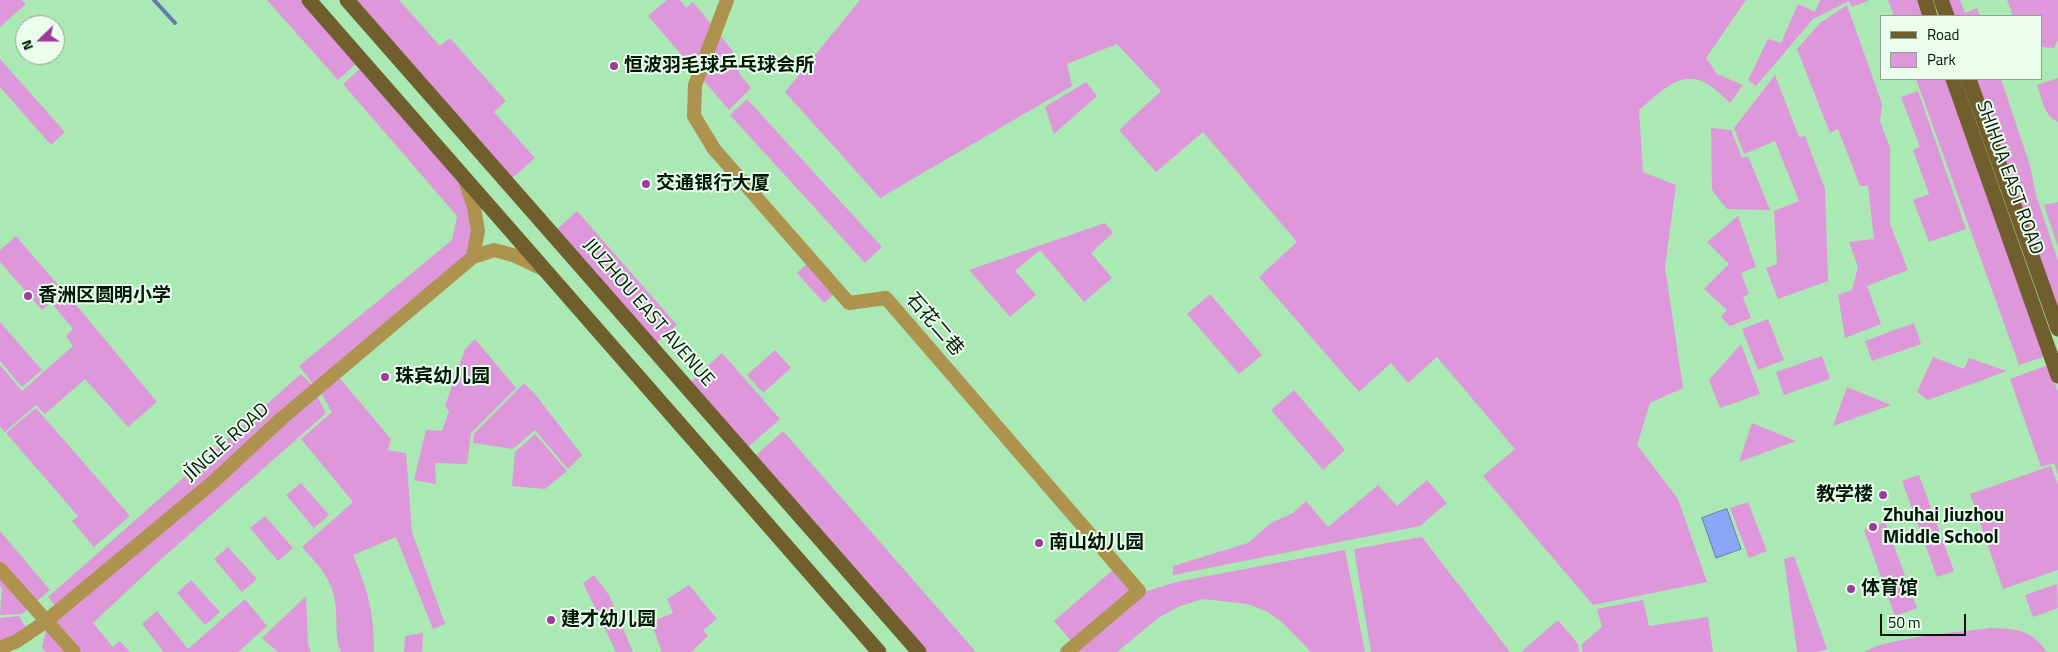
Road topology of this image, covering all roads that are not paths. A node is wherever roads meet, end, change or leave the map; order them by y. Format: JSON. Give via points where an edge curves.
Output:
{"nodes":[{"id":1,"x":310,"y":0,"type":"edge"},
{"id":2,"x":348,"y":0,"type":"edge"},
{"id":3,"x":727,"y":0,"type":"edge"},
{"id":4,"x":1925,"y":0,"type":"edge"},
{"id":5,"x":1941,"y":0,"type":"edge"},
{"id":6,"x":1930,"y":15,"type":"edge"},
{"id":7,"x":1946,"y":15,"type":"edge"},
{"id":8,"x":1953,"y":80,"type":"edge"},
{"id":9,"x":1969,"y":80,"type":"edge"},
{"id":10,"x":464,"y":177,"type":"junction"},
{"id":11,"x":473,"y":257,"type":"junction"},
{"id":12,"x":546,"y":271,"type":"junction"},
{"id":13,"x":2058,"y":329,"type":"edge"},
{"id":14,"x":2058,"y":376,"type":"edge"},
{"id":15,"x":0,"y":569,"type":"edge"},
{"id":16,"x":45,"y":622,"type":"junction"},
{"id":17,"x":0,"y":648,"type":"edge"},
{"id":18,"x":74,"y":652,"type":"edge"},
{"id":19,"x":879,"y":652,"type":"edge"},
{"id":20,"x":919,"y":652,"type":"edge"},
{"id":21,"x":1067,"y":652,"type":"edge"}],
"edges":[{"from":1,"to":10,"type":"main road"},
{"from":2,"to":20,"type":"main road","name":"JIUZHOU EAST AVENUE"},
{"from":3,"to":21,"type":"street","name":"石花二巷","via":[[695,85],[694,116],[714,149],[849,303],[886,298],[1139,591]]},
{"from":4,"to":6,"type":"main road"},
{"from":5,"to":7,"type":"main road"},
{"from":8,"to":14,"type":"main road","name":"SHIHUA EAST ROAD"},
{"from":9,"to":13,"type":"main road","name":"SHIHUA EAST ROAD"},
{"from":10,"to":11,"type":"street","via":[[478,231]]},
{"from":10,"to":12,"type":"main road"},
{"from":11,"to":12,"type":"street","via":[[494,250]]},
{"from":11,"to":16,"type":"street","name":"JǏNGLÈ ROAD","via":[[281,419],[212,483]]},
{"from":12,"to":19,"type":"main road"},
{"from":15,"to":16,"type":"street"},
{"from":16,"to":17,"type":"street","name":"JǏNGLÈ ROAD"},
{"from":16,"to":18,"type":"street"}]}
